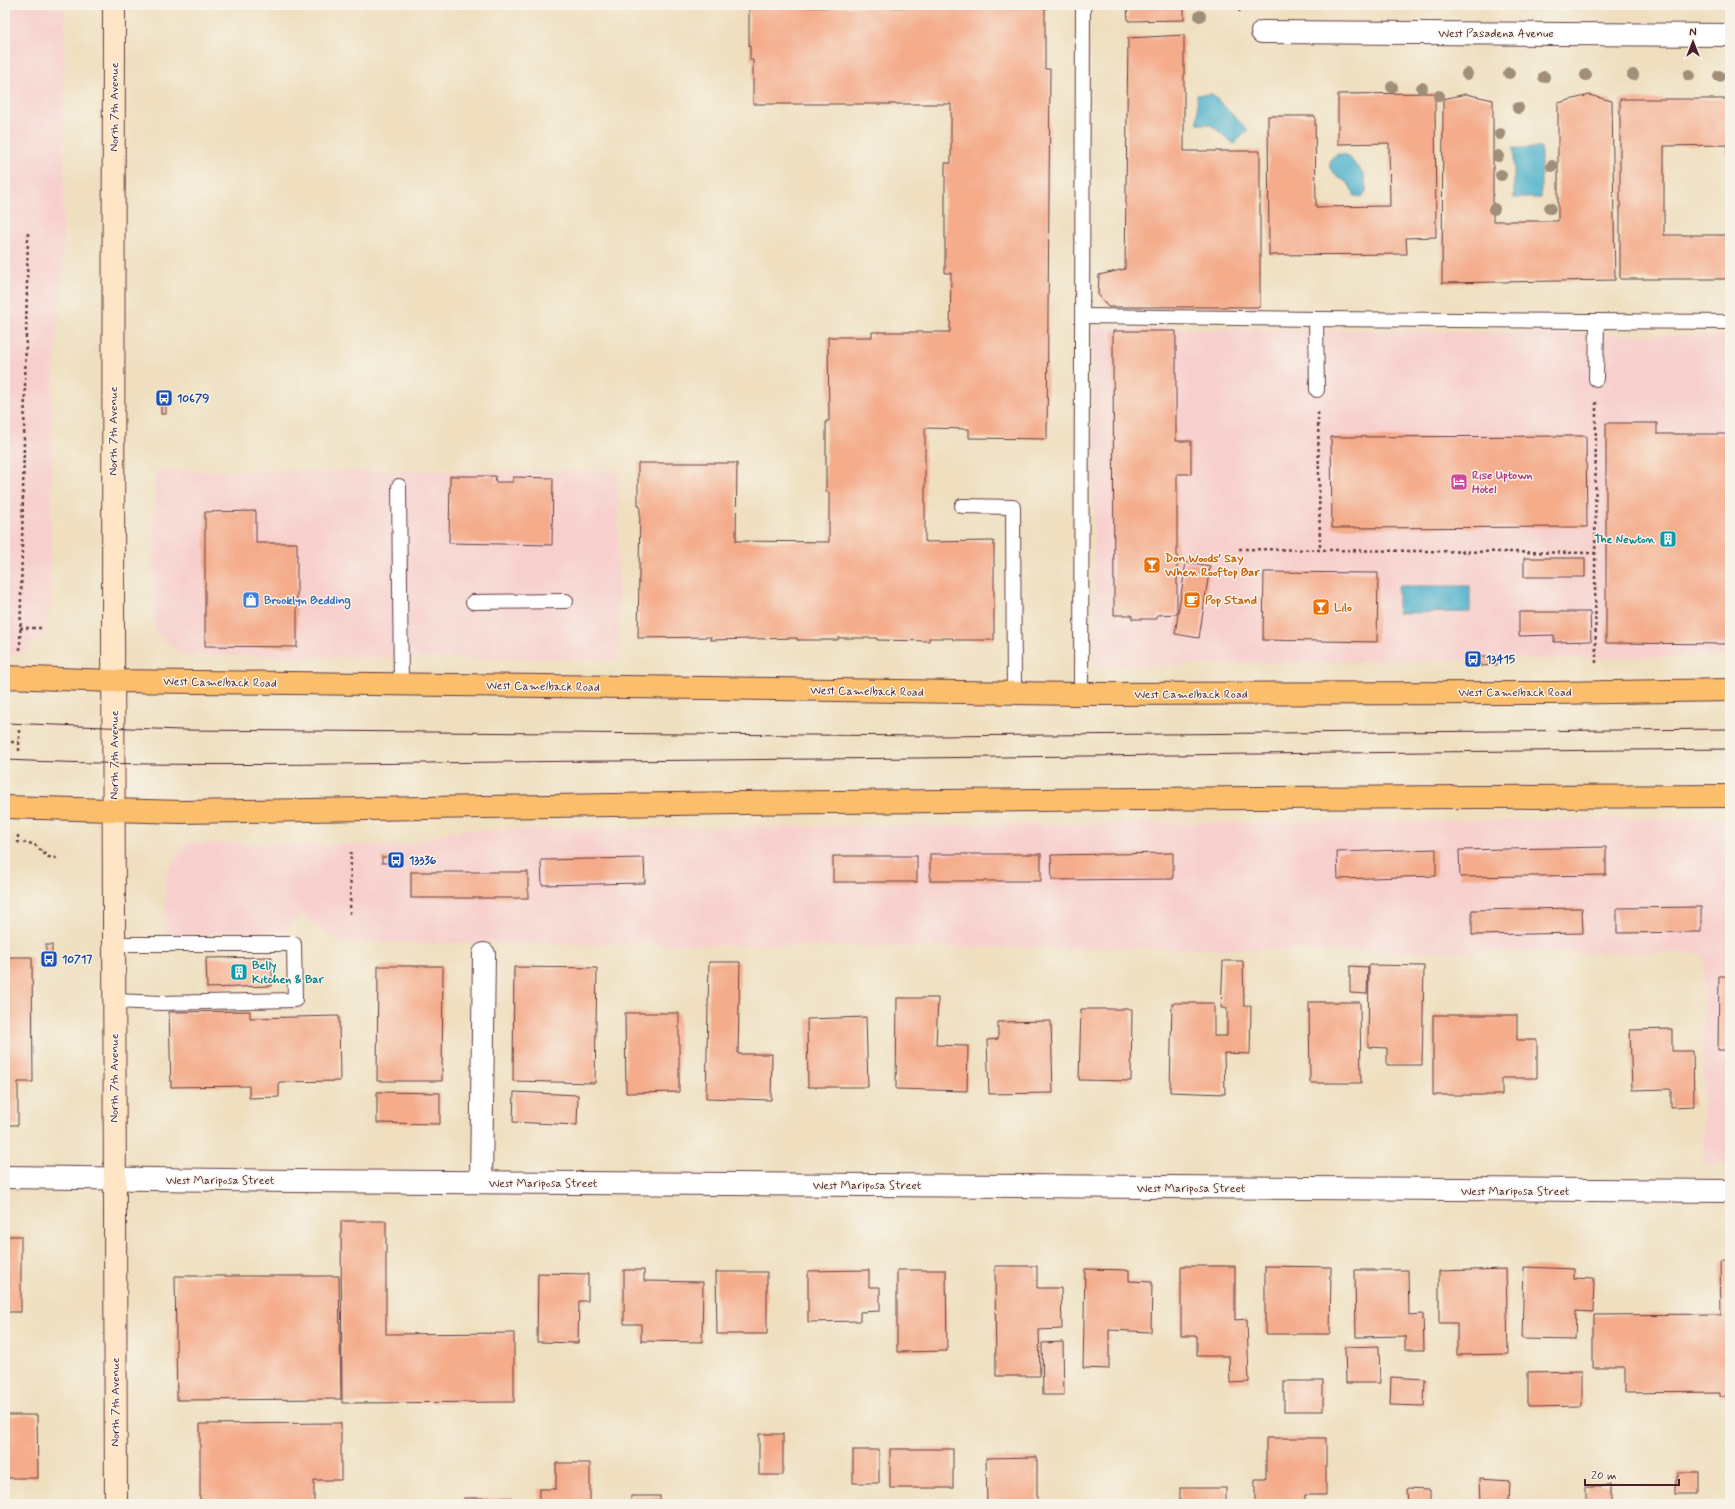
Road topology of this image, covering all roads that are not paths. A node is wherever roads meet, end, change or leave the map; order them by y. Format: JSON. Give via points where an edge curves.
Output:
{"nodes":[{"id":1,"x":114,"y":5,"type":"edge"},
{"id":2,"x":1083,"y":5,"type":"edge"},
{"id":3,"x":1262,"y":32,"type":"dead end"},
{"id":4,"x":1730,"y":35,"type":"edge"},
{"id":5,"x":1083,"y":316,"type":"junction"},
{"id":6,"x":1316,"y":319,"type":"junction"},
{"id":7,"x":1597,"y":321,"type":"junction"},
{"id":8,"x":1730,"y":322,"type":"edge"},
{"id":9,"x":1596,"y":379,"type":"road end"},
{"id":10,"x":1317,"y":390,"type":"road end"},
{"id":11,"x":399,"y":486,"type":"dead end"},
{"id":12,"x":962,"y":506,"type":"dead end"},
{"id":13,"x":566,"y":601,"type":"dead end"},
{"id":14,"x":473,"y":602,"type":"dead end"},
{"id":15,"x":5,"y":677,"type":"edge"},
{"id":16,"x":114,"y":681,"type":"junction"},
{"id":17,"x":401,"y":684,"type":"junction"},
{"id":18,"x":1730,"y":690,"type":"edge"},
{"id":19,"x":1014,"y":693,"type":"junction"},
{"id":20,"x":1081,"y":694,"type":"junction"},
{"id":21,"x":1730,"y":796,"type":"edge"},
{"id":22,"x":5,"y":807,"type":"edge"},
{"id":23,"x":114,"y":811,"type":"junction"},
{"id":24,"x":114,"y":944,"type":"junction"},
{"id":25,"x":484,"y":954,"type":"dead end"},
{"id":26,"x":114,"y":1001,"type":"junction"},
{"id":27,"x":5,"y":1177,"type":"edge"},
{"id":28,"x":115,"y":1179,"type":"junction"},
{"id":29,"x":481,"y":1182,"type":"junction"},
{"id":30,"x":1730,"y":1191,"type":"edge"},
{"id":31,"x":116,"y":1504,"type":"edge"}],
"edges":[{"from":1,"to":16,"type":"main road","name":"North 7th Avenue"},
{"from":2,"to":5,"type":"lane"},
{"from":3,"to":4,"type":"street","name":"West Pasadena Avenue"},
{"from":5,"to":6,"type":"lane"},
{"from":5,"to":20,"type":"lane"},
{"from":6,"to":7,"type":"lane"},
{"from":6,"to":10,"type":"lane"},
{"from":7,"to":8,"type":"lane"},
{"from":7,"to":9,"type":"lane"},
{"from":11,"to":17,"type":"lane"},
{"from":12,"to":19,"type":"lane","via":[[1013,507]]},
{"from":13,"to":14,"type":"lane"},
{"from":15,"to":16,"type":"main road","name":"West Camelback Road"},
{"from":16,"to":17,"type":"main road","name":"West Camelback Road"},
{"from":16,"to":23,"type":"main road","name":"North 7th Avenue"},
{"from":17,"to":19,"type":"main road","name":"West Camelback Road"},
{"from":18,"to":20,"type":"main road","name":"West Camelback Road"},
{"from":19,"to":20,"type":"main road","name":"West Camelback Road"},
{"from":21,"to":23,"type":"main road","via":[[1256,798]]},
{"from":22,"to":23,"type":"main road"},
{"from":23,"to":24,"type":"main road","name":"North 7th Avenue"},
{"from":24,"to":26,"type":"main road","name":"North 7th Avenue"},
{"from":24,"to":26,"type":"lane","via":[[294,944],[295,1000],[161,1003]]},
{"from":25,"to":29,"type":"street"},
{"from":26,"to":28,"type":"main road","name":"North 7th Avenue"},
{"from":27,"to":28,"type":"street","name":"West Mariposa Street"},
{"from":28,"to":29,"type":"street","name":"West Mariposa Street"},
{"from":28,"to":31,"type":"main road","name":"North 7th Avenue"},
{"from":29,"to":30,"type":"street","name":"West Mariposa Street"}]}
